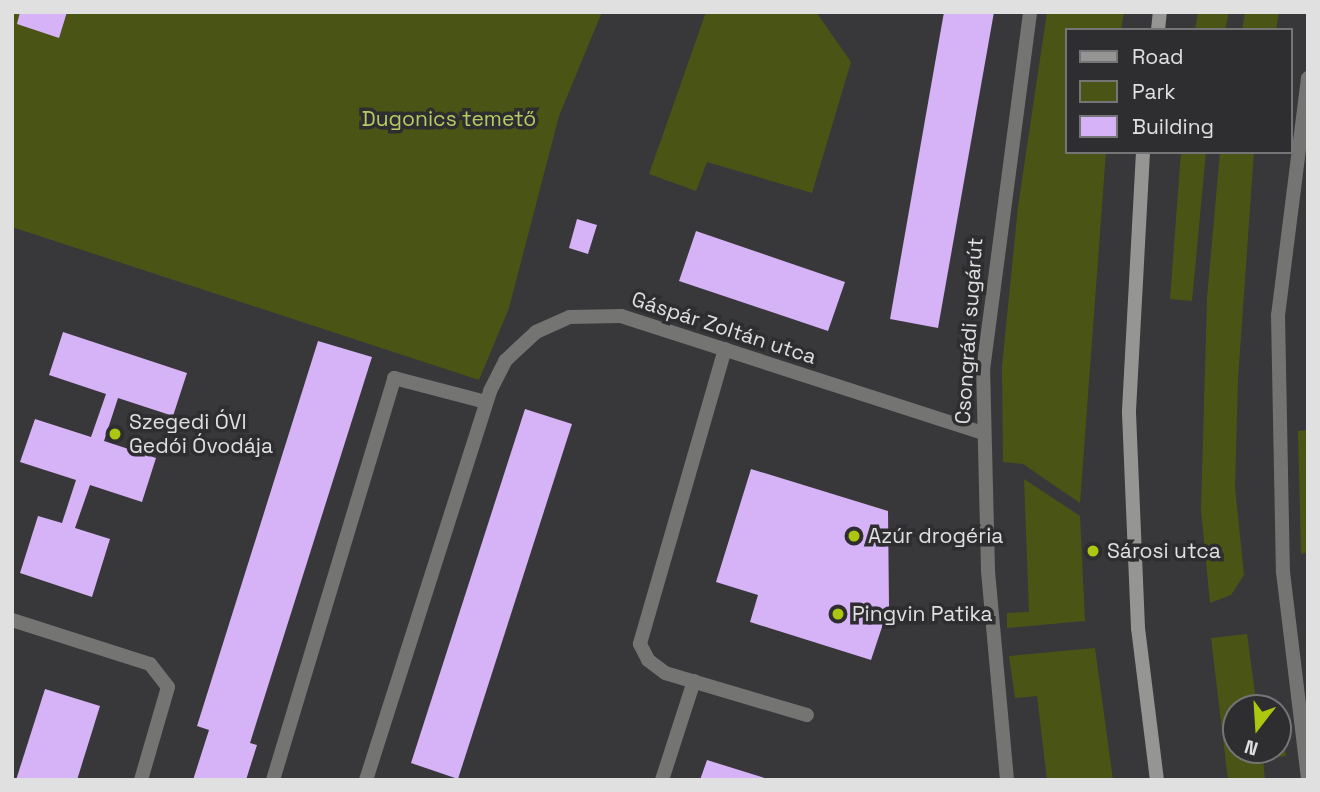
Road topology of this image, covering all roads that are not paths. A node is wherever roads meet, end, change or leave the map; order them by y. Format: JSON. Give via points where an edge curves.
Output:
{"nodes":[{"id":1,"x":1030,"y":12,"type":"edge"},
{"id":2,"x":1308,"y":78,"type":"edge"},
{"id":3,"x":1143,"y":154,"type":"edge"},
{"id":4,"x":1301,"y":164,"type":"edge"},
{"id":5,"x":725,"y":349,"type":"junction"},
{"id":6,"x":486,"y":402,"type":"junction"},
{"id":7,"x":983,"y":433,"type":"junction"},
{"id":8,"x":12,"y":620,"type":"edge"},
{"id":9,"x":694,"y":681,"type":"junction"},
{"id":10,"x":807,"y":715,"type":"dead end"},
{"id":11,"x":1308,"y":778,"type":"edge"},
{"id":12,"x":141,"y":780,"type":"edge"},
{"id":13,"x":273,"y":780,"type":"edge"},
{"id":14,"x":366,"y":780,"type":"edge"},
{"id":15,"x":662,"y":780,"type":"edge"},
{"id":16,"x":1007,"y":780,"type":"edge"},
{"id":17,"x":1157,"y":780,"type":"edge"}],
"edges":[{"from":1,"to":7,"type":"street","name":"Csongrádi sugárút","via":[[998,222]]},
{"from":2,"to":4,"type":"street"},
{"from":3,"to":17,"type":"main road","via":[[1129,414],[1138,628]]},
{"from":4,"to":11,"type":"street","via":[[1278,315],[1279,477]]},
{"from":5,"to":6,"type":"street","name":"Gáspár Zoltán utca","via":[[621,316],[570,317],[519,345]]},
{"from":5,"to":7,"type":"street","name":"Gáspár Zoltán utca"},
{"from":5,"to":9,"type":"street","via":[[641,630],[648,660]]},
{"from":6,"to":13,"type":"street","via":[[394,378]]},
{"from":6,"to":14,"type":"street","name":"Gáspár Zoltán utca"},
{"from":7,"to":16,"type":"street","name":"Csongrádi sugárút"},
{"from":8,"to":12,"type":"street","via":[[150,664],[168,687]]},
{"from":9,"to":10,"type":"street"},
{"from":9,"to":15,"type":"street"}]}
